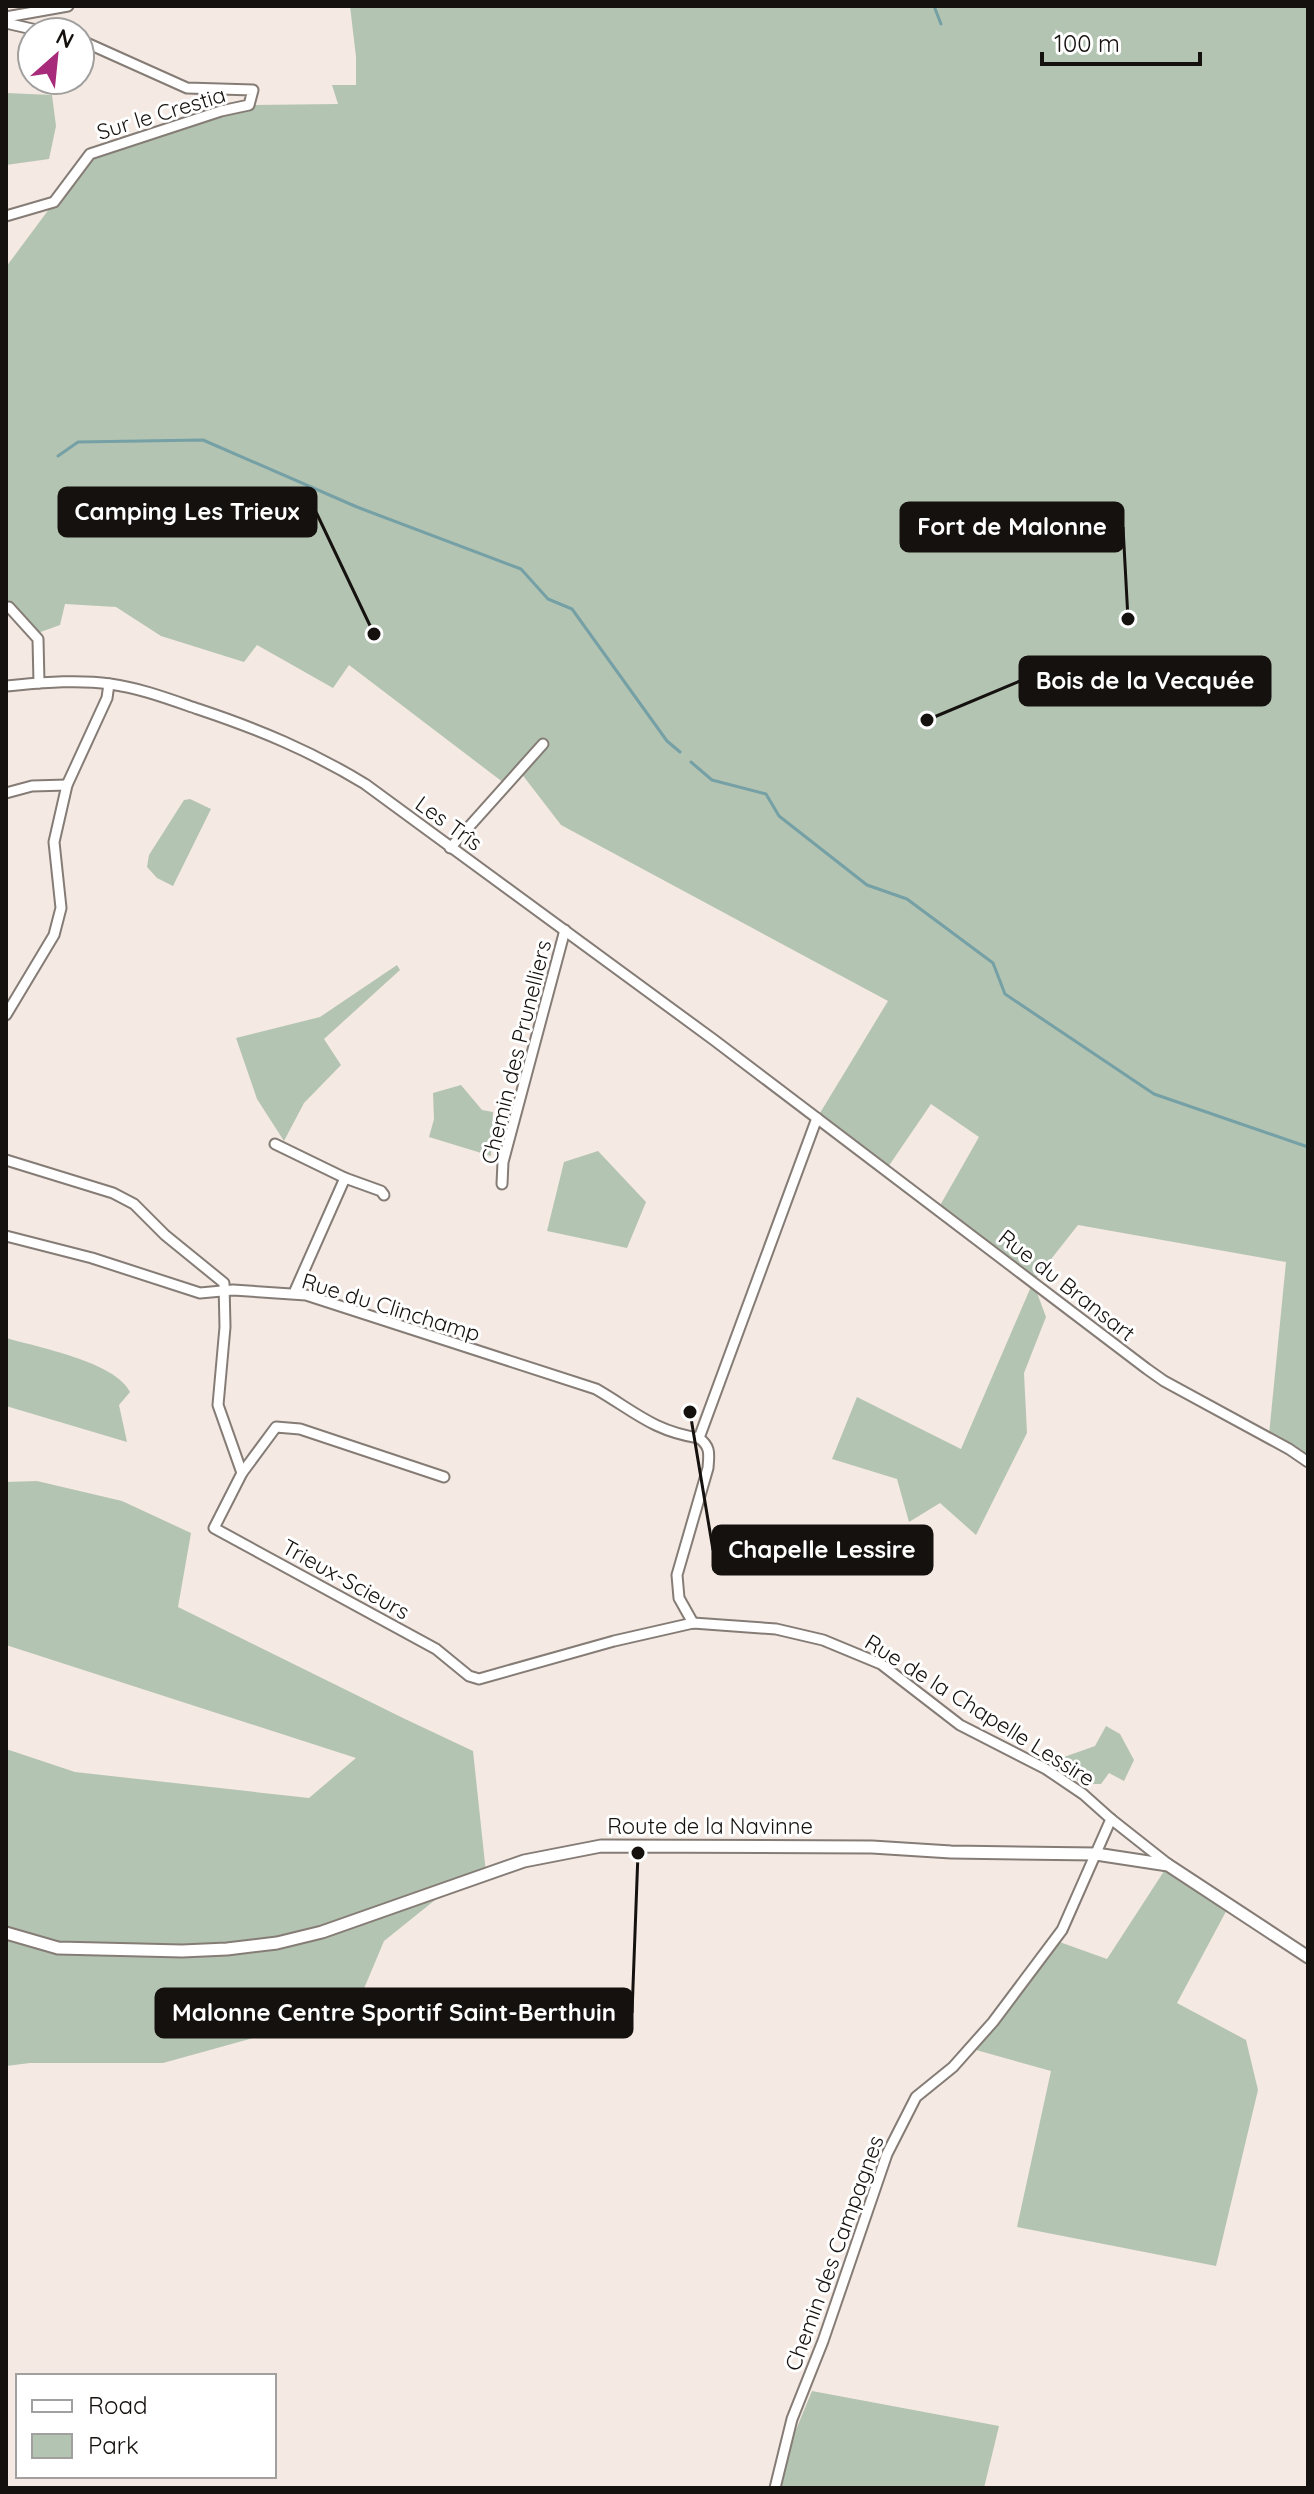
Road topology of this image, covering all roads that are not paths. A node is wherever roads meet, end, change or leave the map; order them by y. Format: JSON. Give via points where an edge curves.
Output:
{"nodes":[{"id":1,"x":68,"y":6,"type":"edge"},
{"id":2,"x":6,"y":20,"type":"edge"},
{"id":3,"x":96,"y":47,"type":"edge"},
{"id":4,"x":6,"y":216,"type":"edge"},
{"id":5,"x":9,"y":607,"type":"dead end"},
{"id":6,"x":39,"y":683,"type":"junction"},
{"id":7,"x":109,"y":684,"type":"junction"},
{"id":8,"x":6,"y":686,"type":"edge"},
{"id":9,"x":543,"y":744,"type":"dead end"},
{"id":10,"x":67,"y":785,"type":"junction"},
{"id":11,"x":6,"y":793,"type":"edge"},
{"id":12,"x":450,"y":848,"type":"junction"},
{"id":13,"x":565,"y":930,"type":"junction"},
{"id":14,"x":6,"y":1015,"type":"edge"},
{"id":15,"x":817,"y":1118,"type":"junction"},
{"id":16,"x":275,"y":1144,"type":"dead end"},
{"id":17,"x":6,"y":1160,"type":"edge"},
{"id":18,"x":345,"y":1178,"type":"junction"},
{"id":19,"x":502,"y":1184,"type":"dead end"},
{"id":20,"x":384,"y":1195,"type":"dead end"},
{"id":21,"x":6,"y":1236,"type":"edge"},
{"id":22,"x":223,"y":1292,"type":"junction"},
{"id":23,"x":294,"y":1293,"type":"junction"},
{"id":24,"x":699,"y":1438,"type":"junction"},
{"id":25,"x":1308,"y":1462,"type":"edge"},
{"id":26,"x":242,"y":1473,"type":"junction"},
{"id":27,"x":444,"y":1477,"type":"dead end"},
{"id":28,"x":693,"y":1623,"type":"junction"},
{"id":29,"x":1111,"y":1819,"type":"junction"},
{"id":30,"x":1096,"y":1854,"type":"junction"},
{"id":31,"x":1168,"y":1865,"type":"junction"},
{"id":32,"x":6,"y":1933,"type":"edge"},
{"id":33,"x":1308,"y":1957,"type":"edge"},
{"id":34,"x":775,"y":2488,"type":"edge"}],
"edges":[{"from":1,"to":2,"type":"street"},
{"from":3,"to":4,"type":"street","name":"Sur le Crestia","via":[[187,88],[253,90],[249,105],[90,154],[54,202]]},
{"from":5,"to":6,"type":"street","via":[[38,639]]},
{"from":6,"to":7,"type":"street","name":"Les Trîs"},
{"from":6,"to":8,"type":"street","name":"Les Trîs"},
{"from":7,"to":10,"type":"street"},
{"from":7,"to":12,"type":"street","name":"Les Trîs","via":[[170,699],[288,741],[365,784]]},
{"from":9,"to":12,"type":"street"},
{"from":10,"to":11,"type":"street"},
{"from":10,"to":14,"type":"street","via":[[54,842],[59,917],[54,935]]},
{"from":12,"to":13,"type":"street","name":"Les Trîs"},
{"from":13,"to":15,"type":"street","name":"Les Trîs"},
{"from":13,"to":19,"type":"street","name":"Chemin des Prunelliers","via":[[503,1162]]},
{"from":15,"to":24,"type":"street"},
{"from":15,"to":25,"type":"street","name":"Rue du Bransart","via":[[1164,1381]]},
{"from":16,"to":18,"type":"street"},
{"from":17,"to":22,"type":"street","via":[[134,1204],[224,1283]]},
{"from":18,"to":20,"type":"street"},
{"from":18,"to":23,"type":"street"},
{"from":21,"to":22,"type":"street","name":"Rue du Clinchamp","via":[[191,1291]]},
{"from":22,"to":23,"type":"street","name":"Rue du Clinchamp"},
{"from":22,"to":26,"type":"street","via":[[218,1405]]},
{"from":23,"to":24,"type":"street","name":"Rue du Clinchamp","via":[[596,1389],[666,1431]]},
{"from":24,"to":28,"type":"street","via":[[710,1450],[708,1468],[677,1575],[679,1598]]},
{"from":26,"to":27,"type":"street","via":[[276,1427],[300,1429]]},
{"from":26,"to":28,"type":"street","name":"Trieux-Scieurs","via":[[214,1528],[436,1649],[469,1676],[479,1679]]},
{"from":28,"to":29,"type":"street","name":"Rue de la Chapelle Lessire","via":[[776,1629],[859,1653],[960,1725],[1046,1769]]},
{"from":29,"to":30,"type":"street"},
{"from":29,"to":31,"type":"street","name":"Rue de la Chapelle Lessire"},
{"from":30,"to":31,"type":"street","name":"Route de la Navinne"},
{"from":30,"to":32,"type":"street","name":"Route de la Navinne","via":[[601,1846],[524,1861],[352,1923],[277,1943],[182,1951],[58,1948]]},
{"from":30,"to":34,"type":"street","name":"Chemin des Campagnes","via":[[1062,1930],[993,2022],[953,2067],[916,2097],[887,2154],[792,2419]]},
{"from":31,"to":33,"type":"street","name":"Route de la Navinne"}]}
